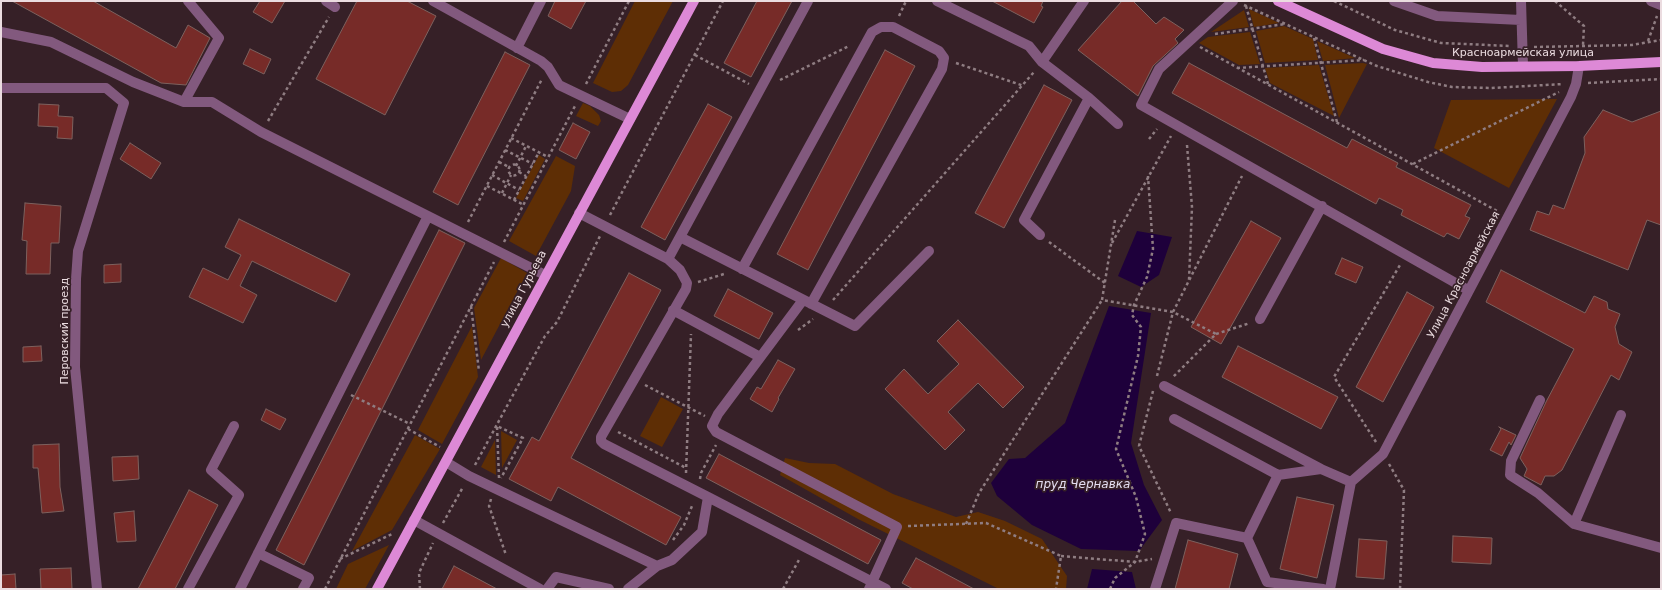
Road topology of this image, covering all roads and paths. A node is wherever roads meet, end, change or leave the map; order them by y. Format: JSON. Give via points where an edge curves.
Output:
{"nodes":[{"id":1,"x":188,"y":1,"type":"edge"},
{"id":2,"x":326,"y":1,"type":"edge"},
{"id":3,"x":433,"y":1,"type":"edge"},
{"id":4,"x":541,"y":1,"type":"edge"},
{"id":5,"x":629,"y":1,"type":"edge"},
{"id":6,"x":694,"y":1,"type":"edge"},
{"id":7,"x":723,"y":1,"type":"edge"},
{"id":8,"x":808,"y":1,"type":"edge"},
{"id":9,"x":906,"y":1,"type":"edge"},
{"id":10,"x":937,"y":1,"type":"edge"},
{"id":11,"x":1084,"y":1,"type":"edge"},
{"id":12,"x":1233,"y":1,"type":"edge"},
{"id":13,"x":1278,"y":1,"type":"edge"},
{"id":14,"x":1334,"y":1,"type":"edge"},
{"id":15,"x":1394,"y":1,"type":"edge"},
{"id":16,"x":1521,"y":1,"type":"edge"},
{"id":17,"x":1555,"y":1,"type":"edge"},
{"id":18,"x":1651,"y":1,"type":"edge"},
{"id":19,"x":1661,"y":5,"type":"edge"},
{"id":20,"x":1246,"y":6,"type":"dead end"},
{"id":21,"x":335,"y":7,"type":"joint"},
{"id":22,"x":1521,"y":20,"type":"junction"},
{"id":23,"x":1285,"y":24,"type":"dead end"},
{"id":24,"x":893,"y":27,"type":"junction"},
{"id":25,"x":1252,"y":29,"type":"junction"},
{"id":26,"x":1,"y":32,"type":"edge"},
{"id":27,"x":1314,"y":37,"type":"dead end"},
{"id":28,"x":1661,"y":40,"type":"edge"},
{"id":29,"x":1190,"y":41,"type":"junction"},
{"id":30,"x":1648,"y":41,"type":"junction"},
{"id":31,"x":1583,"y":46,"type":"junction"},
{"id":32,"x":1522,"y":47,"type":"junction"},
{"id":33,"x":517,"y":48,"type":"junction"},
{"id":34,"x":944,"y":58,"type":"junction"},
{"id":35,"x":1365,"y":60,"type":"dead end"},
{"id":36,"x":1042,"y":62,"type":"junction"},
{"id":37,"x":1661,"y":62,"type":"edge"},
{"id":38,"x":1321,"y":63,"type":"junction"},
{"id":39,"x":548,"y":66,"type":"junction"},
{"id":40,"x":1262,"y":66,"type":"junction"},
{"id":41,"x":1523,"y":66,"type":"junction"},
{"id":42,"x":1579,"y":66,"type":"junction"},
{"id":43,"x":1237,"y":68,"type":"junction"},
{"id":44,"x":1268,"y":84,"type":"junction"},
{"id":45,"x":1576,"y":84,"type":"junction"},
{"id":46,"x":1024,"y":86,"type":"junction"},
{"id":47,"x":1,"y":88,"type":"edge"},
{"id":48,"x":580,"y":96,"type":"junction"},
{"id":49,"x":1089,"y":98,"type":"junction"},
{"id":50,"x":184,"y":102,"type":"junction"},
{"id":51,"x":630,"y":119,"type":"junction"},
{"id":52,"x":1337,"y":122,"type":"junction"},
{"id":53,"x":1118,"y":124,"type":"dead end"},
{"id":54,"x":1181,"y":128,"type":"junction"},
{"id":55,"x":261,"y":132,"type":"junction"},
{"id":56,"x":511,"y":138,"type":"junction"},
{"id":57,"x":526,"y":146,"type":"junction"},
{"id":58,"x":505,"y":150,"type":"junction"},
{"id":59,"x":539,"y":152,"type":"junction"},
{"id":60,"x":548,"y":157,"type":"junction"},
{"id":61,"x":520,"y":158,"type":"junction"},
{"id":62,"x":499,"y":162,"type":"junction"},
{"id":63,"x":533,"y":164,"type":"junction"},
{"id":64,"x":1413,"y":164,"type":"junction"},
{"id":65,"x":516,"y":166,"type":"junction"},
{"id":66,"x":509,"y":167,"type":"junction"},
{"id":67,"x":1247,"y":167,"type":"junction"},
{"id":68,"x":519,"y":172,"type":"junction"},
{"id":69,"x":492,"y":175,"type":"junction"},
{"id":70,"x":512,"y":175,"type":"junction"},
{"id":71,"x":526,"y":176,"type":"junction"},
{"id":72,"x":1148,"y":176,"type":"junction"},
{"id":73,"x":507,"y":184,"type":"junction"},
{"id":74,"x":487,"y":186,"type":"junction"},
{"id":75,"x":520,"y":190,"type":"junction"},
{"id":76,"x":502,"y":193,"type":"junction"},
{"id":77,"x":514,"y":200,"type":"junction"},
{"id":78,"x":524,"y":205,"type":"junction"},
{"id":79,"x":1322,"y":206,"type":"junction"},
{"id":80,"x":579,"y":213,"type":"junction"},
{"id":81,"x":428,"y":216,"type":"junction"},
{"id":82,"x":1508,"y":217,"type":"junction"},
{"id":83,"x":1115,"y":220,"type":"dead end"},
{"id":84,"x":604,"y":226,"type":"junction"},
{"id":85,"x":462,"y":233,"type":"junction"},
{"id":86,"x":1040,"y":235,"type":"joint"},
{"id":87,"x":680,"y":237,"type":"junction"},
{"id":88,"x":1111,"y":246,"type":"junction"},
{"id":89,"x":929,"y":251,"type":"dead end"},
{"id":90,"x":499,"y":253,"type":"junction"},
{"id":91,"x":1406,"y":255,"type":"junction"},
{"id":92,"x":668,"y":259,"type":"junction"},
{"id":93,"x":742,"y":269,"type":"junction"},
{"id":94,"x":545,"y":275,"type":"junction"},
{"id":95,"x":1189,"y":282,"type":"junction"},
{"id":96,"x":1105,"y":283,"type":"junction"},
{"id":97,"x":686,"y":285,"type":"junction"},
{"id":98,"x":1468,"y":290,"type":"junction"},
{"id":99,"x":1102,"y":300,"type":"junction"},
{"id":100,"x":807,"y":302,"type":"junction"},
{"id":101,"x":1134,"y":305,"type":"junction"},
{"id":102,"x":471,"y":306,"type":"junction"},
{"id":103,"x":673,"y":310,"type":"junction"},
{"id":104,"x":824,"y":310,"type":"junction"},
{"id":105,"x":1173,"y":312,"type":"junction"},
{"id":106,"x":1260,"y":319,"type":"joint"},
{"id":107,"x":692,"y":320,"type":"junction"},
{"id":108,"x":792,"y":334,"type":"dead end"},
{"id":109,"x":1216,"y":334,"type":"junction"},
{"id":110,"x":760,"y":357,"type":"junction"},
{"id":111,"x":480,"y":373,"type":"dead end"},
{"id":112,"x":634,"y":379,"type":"junction"},
{"id":113,"x":1158,"y":384,"type":"junction"},
{"id":114,"x":340,"y":390,"type":"junction"},
{"id":115,"x":1540,"y":400,"type":"dead end"},
{"id":116,"x":688,"y":408,"type":"junction"},
{"id":117,"x":1621,"y":416,"type":"dead end"},
{"id":118,"x":1174,"y":419,"type":"dead end"},
{"id":119,"x":714,"y":421,"type":"junction"},
{"id":120,"x":410,"y":424,"type":"junction"},
{"id":121,"x":234,"y":426,"type":"dead end"},
{"id":122,"x":607,"y":426,"type":"junction"},
{"id":123,"x":408,"y":429,"type":"junction"},
{"id":124,"x":721,"y":434,"type":"junction"},
{"id":125,"x":523,"y":438,"type":"dead end"},
{"id":126,"x":1383,"y":454,"type":"junction"},
{"id":127,"x":448,"y":458,"type":"junction"},
{"id":128,"x":686,"y":468,"type":"junction"},
{"id":129,"x":1322,"y":469,"type":"junction"},
{"id":130,"x":480,"y":470,"type":"dead end"},
{"id":131,"x":472,"y":471,"type":"junction"},
{"id":132,"x":1278,"y":475,"type":"junction"},
{"id":133,"x":493,"y":476,"type":"dead end"},
{"id":134,"x":499,"y":480,"type":"junction"},
{"id":135,"x":1351,"y":482,"type":"junction"},
{"id":136,"x":506,"y":483,"type":"dead end"},
{"id":137,"x":685,"y":486,"type":"junction"},
{"id":138,"x":698,"y":492,"type":"junction"},
{"id":139,"x":708,"y":497,"type":"junction"},
{"id":140,"x":413,"y":522,"type":"junction"},
{"id":141,"x":1176,"y":523,"type":"junction"},
{"id":142,"x":966,"y":524,"type":"junction"},
{"id":143,"x":1574,"y":524,"type":"junction"},
{"id":144,"x":897,"y":527,"type":"junction"},
{"id":145,"x":438,"y":533,"type":"junction"},
{"id":146,"x":1247,"y":538,"type":"junction"},
{"id":147,"x":672,"y":542,"type":"dead end"},
{"id":148,"x":806,"y":548,"type":"junction"},
{"id":149,"x":1661,"y":548,"type":"edge"},
{"id":150,"x":258,"y":553,"type":"junction"},
{"id":151,"x":1061,"y":556,"type":"junction"},
{"id":152,"x":340,"y":559,"type":"junction"},
{"id":153,"x":1136,"y":562,"type":"junction"},
{"id":154,"x":657,"y":566,"type":"junction"},
{"id":155,"x":871,"y":586,"type":"edge"},
{"id":156,"x":97,"y":589,"type":"edge"},
{"id":157,"x":188,"y":589,"type":"edge"},
{"id":158,"x":240,"y":589,"type":"edge"},
{"id":159,"x":303,"y":589,"type":"edge"},
{"id":160,"x":324,"y":589,"type":"edge"},
{"id":161,"x":377,"y":589,"type":"edge"},
{"id":162,"x":420,"y":589,"type":"edge"},
{"id":163,"x":540,"y":589,"type":"edge"},
{"id":164,"x":547,"y":589,"type":"edge"},
{"id":165,"x":608,"y":589,"type":"edge"},
{"id":166,"x":628,"y":589,"type":"edge"},
{"id":167,"x":783,"y":589,"type":"edge"},
{"id":168,"x":886,"y":589,"type":"edge"},
{"id":169,"x":1056,"y":589,"type":"edge"},
{"id":170,"x":1110,"y":589,"type":"edge"},
{"id":171,"x":1155,"y":589,"type":"edge"},
{"id":172,"x":1323,"y":589,"type":"edge"},
{"id":173,"x":1330,"y":589,"type":"edge"},
{"id":174,"x":1400,"y":589,"type":"edge"}],
"edges":[{"from":1,"to":50,"type":"street","via":[[219,38]]},
{"from":2,"to":21,"type":"street"},
{"from":3,"to":33,"type":"street"},
{"from":4,"to":33,"type":"street"},
{"from":5,"to":48,"type":"path"},
{"from":6,"to":51,"type":"main road","name":"улица Гурьева"},
{"from":7,"to":84,"type":"path"},
{"from":8,"to":87,"type":"street"},
{"from":9,"to":24,"type":"path"},
{"from":10,"to":36,"type":"street","via":[[1029,46]]},
{"from":11,"to":36,"type":"street"},
{"from":12,"to":29,"type":"street"},
{"from":13,"to":41,"type":"main road","name":"Красноармейская улица","via":[[1383,49],[1433,63],[1482,67]]},
{"from":14,"to":32,"type":"path","via":[[1396,30],[1441,43]]},
{"from":15,"to":22,"type":"street","via":[[1437,16]]},
{"from":16,"to":22,"type":"street"},
{"from":17,"to":31,"type":"path","via":[[1584,26]]},
{"from":18,"to":19,"type":"street"},
{"from":19,"to":30,"type":"path"},
{"from":20,"to":25,"type":"path"},
{"from":21,"to":55,"type":"path"},
{"from":22,"to":32,"type":"street"},
{"from":23,"to":25,"type":"path"},
{"from":24,"to":34,"type":"street","via":[[939,50]]},
{"from":24,"to":93,"type":"street","via":[[881,27],[872,32]]},
{"from":25,"to":29,"type":"path","via":[[1208,35]]},
{"from":25,"to":40,"type":"path"},
{"from":26,"to":50,"type":"street","via":[[51,42],[133,82]]},
{"from":27,"to":38,"type":"path"},
{"from":28,"to":30,"type":"path"},
{"from":29,"to":43,"type":"path"},
{"from":29,"to":54,"type":"street","via":[[1159,69],[1141,105]]},
{"from":30,"to":31,"type":"path","via":[[1632,45]]},
{"from":31,"to":32,"type":"path"},
{"from":32,"to":41,"type":"street"},
{"from":33,"to":39,"type":"street"},
{"from":34,"to":46,"type":"path"},
{"from":34,"to":100,"type":"street","via":[[942,68]]},
{"from":35,"to":38,"type":"path"},
{"from":36,"to":46,"type":"path"},
{"from":36,"to":49,"type":"street"},
{"from":37,"to":42,"type":"main road","name":"Красноармейская улица"},
{"from":38,"to":40,"type":"path"},
{"from":38,"to":52,"type":"path"},
{"from":39,"to":48,"type":"street","via":[[559,85]]},
{"from":39,"to":56,"type":"path"},
{"from":40,"to":43,"type":"path"},
{"from":40,"to":44,"type":"path"},
{"from":41,"to":42,"type":"main road","name":"Красноармейская улица"},
{"from":42,"to":45,"type":"street","name":"Улица Красноармейская"},
{"from":43,"to":44,"type":"path"},
{"from":44,"to":52,"type":"path"},
{"from":45,"to":64,"type":"path"},
{"from":45,"to":82,"type":"street","name":"Улица Красноармейская"},
{"from":46,"to":104,"type":"path"},
{"from":47,"to":156,"type":"street","name":"Перовский проезд","via":[[106,88],[124,103],[78,251],[76,280],[75,368]]},
{"from":48,"to":51,"type":"street"},
{"from":48,"to":60,"type":"path"},
{"from":49,"to":53,"type":"street"},
{"from":49,"to":86,"type":"street","via":[[1024,220]]},
{"from":50,"to":55,"type":"street","via":[[212,102]]},
{"from":51,"to":80,"type":"main road","name":"улица Гурьева"},
{"from":52,"to":64,"type":"path"},
{"from":54,"to":67,"type":"street"},
{"from":54,"to":72,"type":"path"},
{"from":54,"to":95,"type":"path","via":[[1192,207]]},
{"from":55,"to":81,"type":"street"},
{"from":56,"to":57,"type":"path"},
{"from":56,"to":58,"type":"path"},
{"from":57,"to":59,"type":"path"},
{"from":57,"to":61,"type":"path"},
{"from":58,"to":61,"type":"path"},
{"from":58,"to":62,"type":"path"},
{"from":59,"to":60,"type":"path"},
{"from":59,"to":63,"type":"path"},
{"from":60,"to":78,"type":"path"},
{"from":61,"to":63,"type":"path"},
{"from":61,"to":65,"type":"path"},
{"from":62,"to":66,"type":"path"},
{"from":62,"to":69,"type":"path"},
{"from":63,"to":71,"type":"path"},
{"from":64,"to":82,"type":"path"},
{"from":65,"to":66,"type":"path"},
{"from":65,"to":68,"type":"path"},
{"from":66,"to":70,"type":"path","via":[[508,172]]},
{"from":67,"to":79,"type":"street"},
{"from":67,"to":95,"type":"path"},
{"from":68,"to":70,"type":"path"},
{"from":68,"to":71,"type":"path"},
{"from":69,"to":73,"type":"path"},
{"from":69,"to":74,"type":"path"},
{"from":70,"to":73,"type":"path"},
{"from":71,"to":75,"type":"path"},
{"from":72,"to":88,"type":"path"},
{"from":72,"to":101,"type":"path","bridge":true,"via":[[1153,248],[1147,277]]},
{"from":73,"to":75,"type":"path"},
{"from":73,"to":76,"type":"path"},
{"from":74,"to":76,"type":"path"},
{"from":74,"to":85,"type":"path"},
{"from":75,"to":77,"type":"path"},
{"from":76,"to":77,"type":"path"},
{"from":77,"to":78,"type":"path"},
{"from":78,"to":90,"type":"path"},
{"from":79,"to":91,"type":"street"},
{"from":79,"to":106,"type":"street"},
{"from":80,"to":84,"type":"street"},
{"from":80,"to":94,"type":"main road","name":"улица Гурьева"},
{"from":81,"to":85,"type":"street"},
{"from":81,"to":114,"type":"street"},
{"from":82,"to":98,"type":"street","name":"Улица Красноармейская"},
{"from":83,"to":88,"type":"path"},
{"from":84,"to":92,"type":"street"},
{"from":84,"to":131,"type":"path","via":[[557,322],[545,336]]},
{"from":85,"to":90,"type":"street"},
{"from":86,"to":96,"type":"path"},
{"from":87,"to":92,"type":"street"},
{"from":87,"to":93,"type":"street"},
{"from":88,"to":96,"type":"path"},
{"from":89,"to":104,"type":"street","via":[[855,326]]},
{"from":90,"to":94,"type":"street"},
{"from":90,"to":102,"type":"path"},
{"from":91,"to":98,"type":"street"},
{"from":91,"to":126,"type":"path","via":[[1334,377]]},
{"from":92,"to":97,"type":"street","via":[[680,270],[687,282]]},
{"from":93,"to":97,"type":"path"},
{"from":93,"to":100,"type":"street"},
{"from":94,"to":127,"type":"main road","name":"улица Гурьева"},
{"from":95,"to":105,"type":"path"},
{"from":96,"to":99,"type":"path"},
{"from":97,"to":103,"type":"street"},
{"from":98,"to":126,"type":"street","name":"Улица Красноармейская"},
{"from":99,"to":101,"type":"path"},
{"from":99,"to":142,"type":"path","via":[[979,493]]},
{"from":100,"to":104,"type":"street"},
{"from":100,"to":110,"type":"street"},
{"from":101,"to":105,"type":"path"},
{"from":101,"to":153,"type":"path","bridge":true,"via":[[1132,315],[1141,327],[1138,356],[1116,449],[1136,496],[1145,534]]},
{"from":102,"to":111,"type":"path"},
{"from":102,"to":120,"type":"path"},
{"from":103,"to":107,"type":"street"},
{"from":103,"to":112,"type":"street"},
{"from":104,"to":108,"type":"path"},
{"from":105,"to":109,"type":"path"},
{"from":105,"to":113,"type":"path"},
{"from":106,"to":109,"type":"path"},
{"from":107,"to":110,"type":"street"},
{"from":107,"to":116,"type":"path"},
{"from":109,"to":113,"type":"path"},
{"from":110,"to":119,"type":"street"},
{"from":112,"to":116,"type":"path"},
{"from":112,"to":122,"type":"street"},
{"from":113,"to":129,"type":"street"},
{"from":113,"to":141,"type":"path","via":[[1139,446]]},
{"from":114,"to":120,"type":"path"},
{"from":114,"to":150,"type":"street"},
{"from":115,"to":143,"type":"street","via":[[1511,461],[1510,475],[1538,493]]},
{"from":116,"to":119,"type":"path"},
{"from":116,"to":128,"type":"path"},
{"from":117,"to":143,"type":"street"},
{"from":118,"to":132,"type":"street"},
{"from":119,"to":124,"type":"street","via":[[712,426]]},
{"from":120,"to":123,"type":"path"},
{"from":121,"to":157,"type":"street","via":[[211,470],[239,495]]},
{"from":122,"to":128,"type":"path"},
{"from":122,"to":137,"type":"street","via":[[601,437],[604,444]]},
{"from":123,"to":127,"type":"path"},
{"from":123,"to":152,"type":"path"},
{"from":124,"to":138,"type":"path","via":[[701,473]]},
{"from":124,"to":144,"type":"street"},
{"from":125,"to":134,"type":"path"},
{"from":126,"to":135,"type":"street","name":"Улица Красноармейская"},
{"from":126,"to":174,"type":"path","via":[[1404,490]]},
{"from":127,"to":131,"type":"street"},
{"from":127,"to":131,"type":"path"},
{"from":127,"to":140,"type":"main road","name":"улица Гурьева"},
{"from":128,"to":137,"type":"path"},
{"from":129,"to":132,"type":"street"},
{"from":129,"to":135,"type":"street"},
{"from":130,"to":131,"type":"path"},
{"from":131,"to":145,"type":"path"},
{"from":131,"to":154,"type":"street"},
{"from":132,"to":146,"type":"street"},
{"from":133,"to":134,"type":"path"},
{"from":134,"to":136,"type":"path"},
{"from":135,"to":173,"type":"street"},
{"from":137,"to":138,"type":"street"},
{"from":138,"to":139,"type":"street"},
{"from":138,"to":147,"type":"path","via":[[684,525]]},
{"from":139,"to":148,"type":"street"},
{"from":139,"to":154,"type":"street","via":[[702,532],[672,560]]},
{"from":140,"to":145,"type":"street"},
{"from":140,"to":152,"type":"path"},
{"from":140,"to":161,"type":"main road","name":"улица Гурьева"},
{"from":141,"to":146,"type":"street"},
{"from":141,"to":171,"type":"street"},
{"from":142,"to":144,"type":"path"},
{"from":142,"to":151,"type":"path","via":[[986,523]]},
{"from":143,"to":149,"type":"street"},
{"from":144,"to":155,"type":"street"},
{"from":145,"to":162,"type":"path","via":[[418,572]]},
{"from":145,"to":163,"type":"street"},
{"from":146,"to":172,"type":"street","via":[[1267,582]]},
{"from":148,"to":155,"type":"street"},
{"from":148,"to":167,"type":"path"},
{"from":150,"to":158,"type":"street"},
{"from":150,"to":159,"type":"street","via":[[309,578]]},
{"from":151,"to":153,"type":"path"},
{"from":151,"to":169,"type":"path"},
{"from":152,"to":160,"type":"path"},
{"from":153,"to":170,"type":"path","bridge":true,"via":[[1115,578]]},
{"from":154,"to":166,"type":"street"},
{"from":155,"to":168,"type":"street"},
{"from":164,"to":165,"type":"street","via":[[556,577]]}]}
